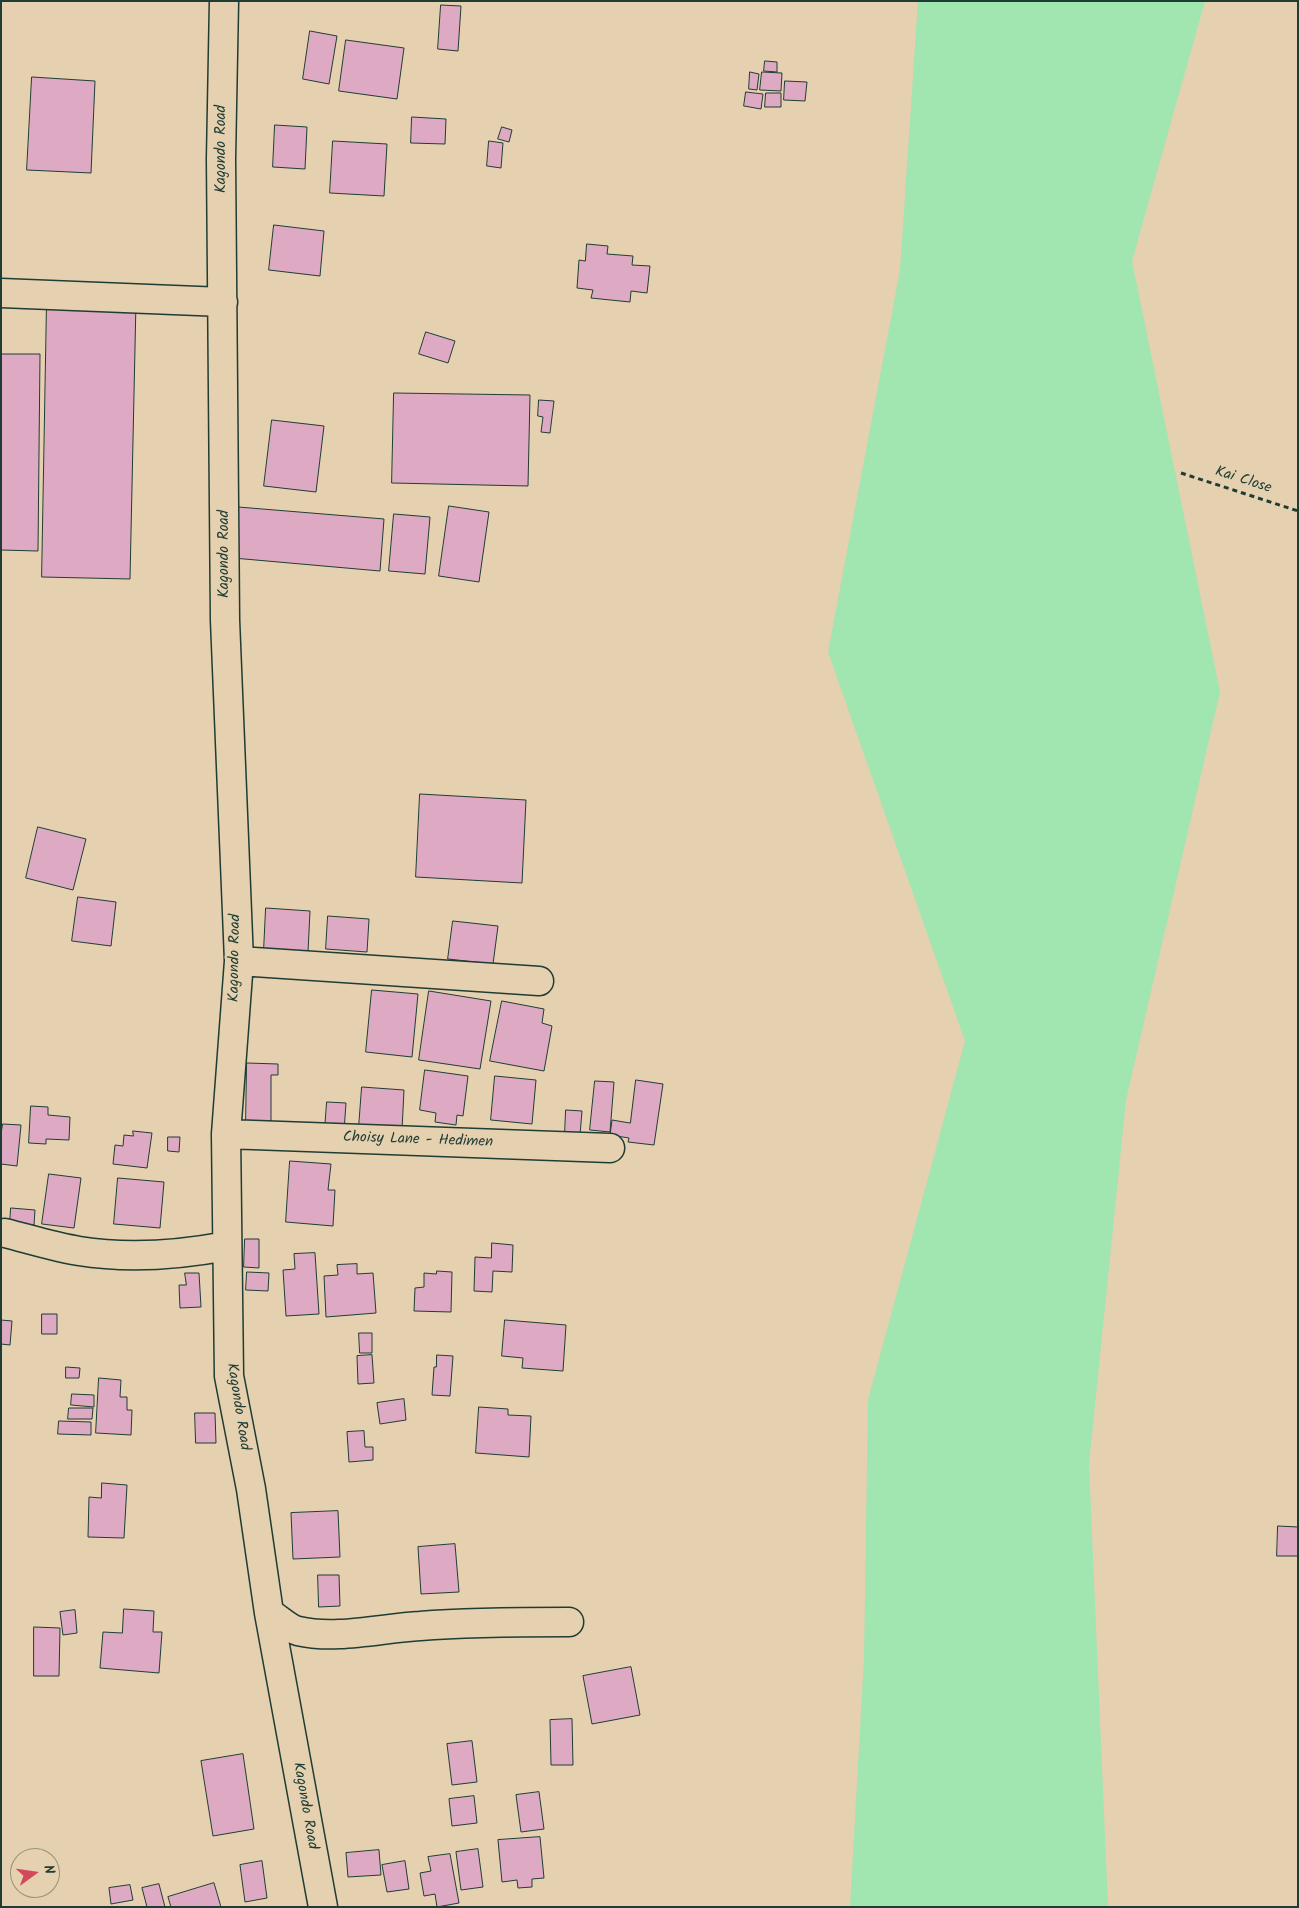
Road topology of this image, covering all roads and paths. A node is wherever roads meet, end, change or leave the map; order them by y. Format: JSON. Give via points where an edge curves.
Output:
{"nodes":[{"id":1,"x":224,"y":1,"type":"edge"},
{"id":2,"x":1,"y":292,"type":"edge"},
{"id":3,"x":223,"y":302,"type":"junction"},
{"id":4,"x":1181,"y":474,"type":"dead end"},
{"id":5,"x":1298,"y":511,"type":"edge"},
{"id":6,"x":239,"y":961,"type":"junction"},
{"id":7,"x":539,"y":981,"type":"dead end"},
{"id":8,"x":226,"y":1134,"type":"junction"},
{"id":9,"x":610,"y":1148,"type":"dead end"},
{"id":10,"x":5,"y":1233,"type":"dead end"},
{"id":11,"x":227,"y":1246,"type":"junction"},
{"id":12,"x":269,"y":1613,"type":"junction"},
{"id":13,"x":570,"y":1622,"type":"dead end"},
{"id":14,"x":323,"y":1907,"type":"edge"}],
"edges":[{"from":1,"to":3,"type":"street","name":"Kagondo Road"},
{"from":2,"to":3,"type":"street"},
{"from":3,"to":6,"type":"street","name":"Kagondo Road","via":[[225,620]]},
{"from":4,"to":5,"type":"path","name":"Kai Close"},
{"from":6,"to":7,"type":"street"},
{"from":6,"to":8,"type":"street","name":"Kagondo Road"},
{"from":8,"to":9,"type":"street","name":"Choisy Lane - Hedimen"},
{"from":8,"to":11,"type":"street","name":"Kagondo Road"},
{"from":10,"to":11,"type":"street","via":[[77,1251],[121,1255],[197,1252]]},
{"from":11,"to":12,"type":"street","name":"Kagondo Road","via":[[229,1376],[251,1490]]},
{"from":12,"to":13,"type":"street","via":[[297,1631],[328,1633],[487,1622]]},
{"from":12,"to":14,"type":"street","name":"Kagondo Road"}]}
